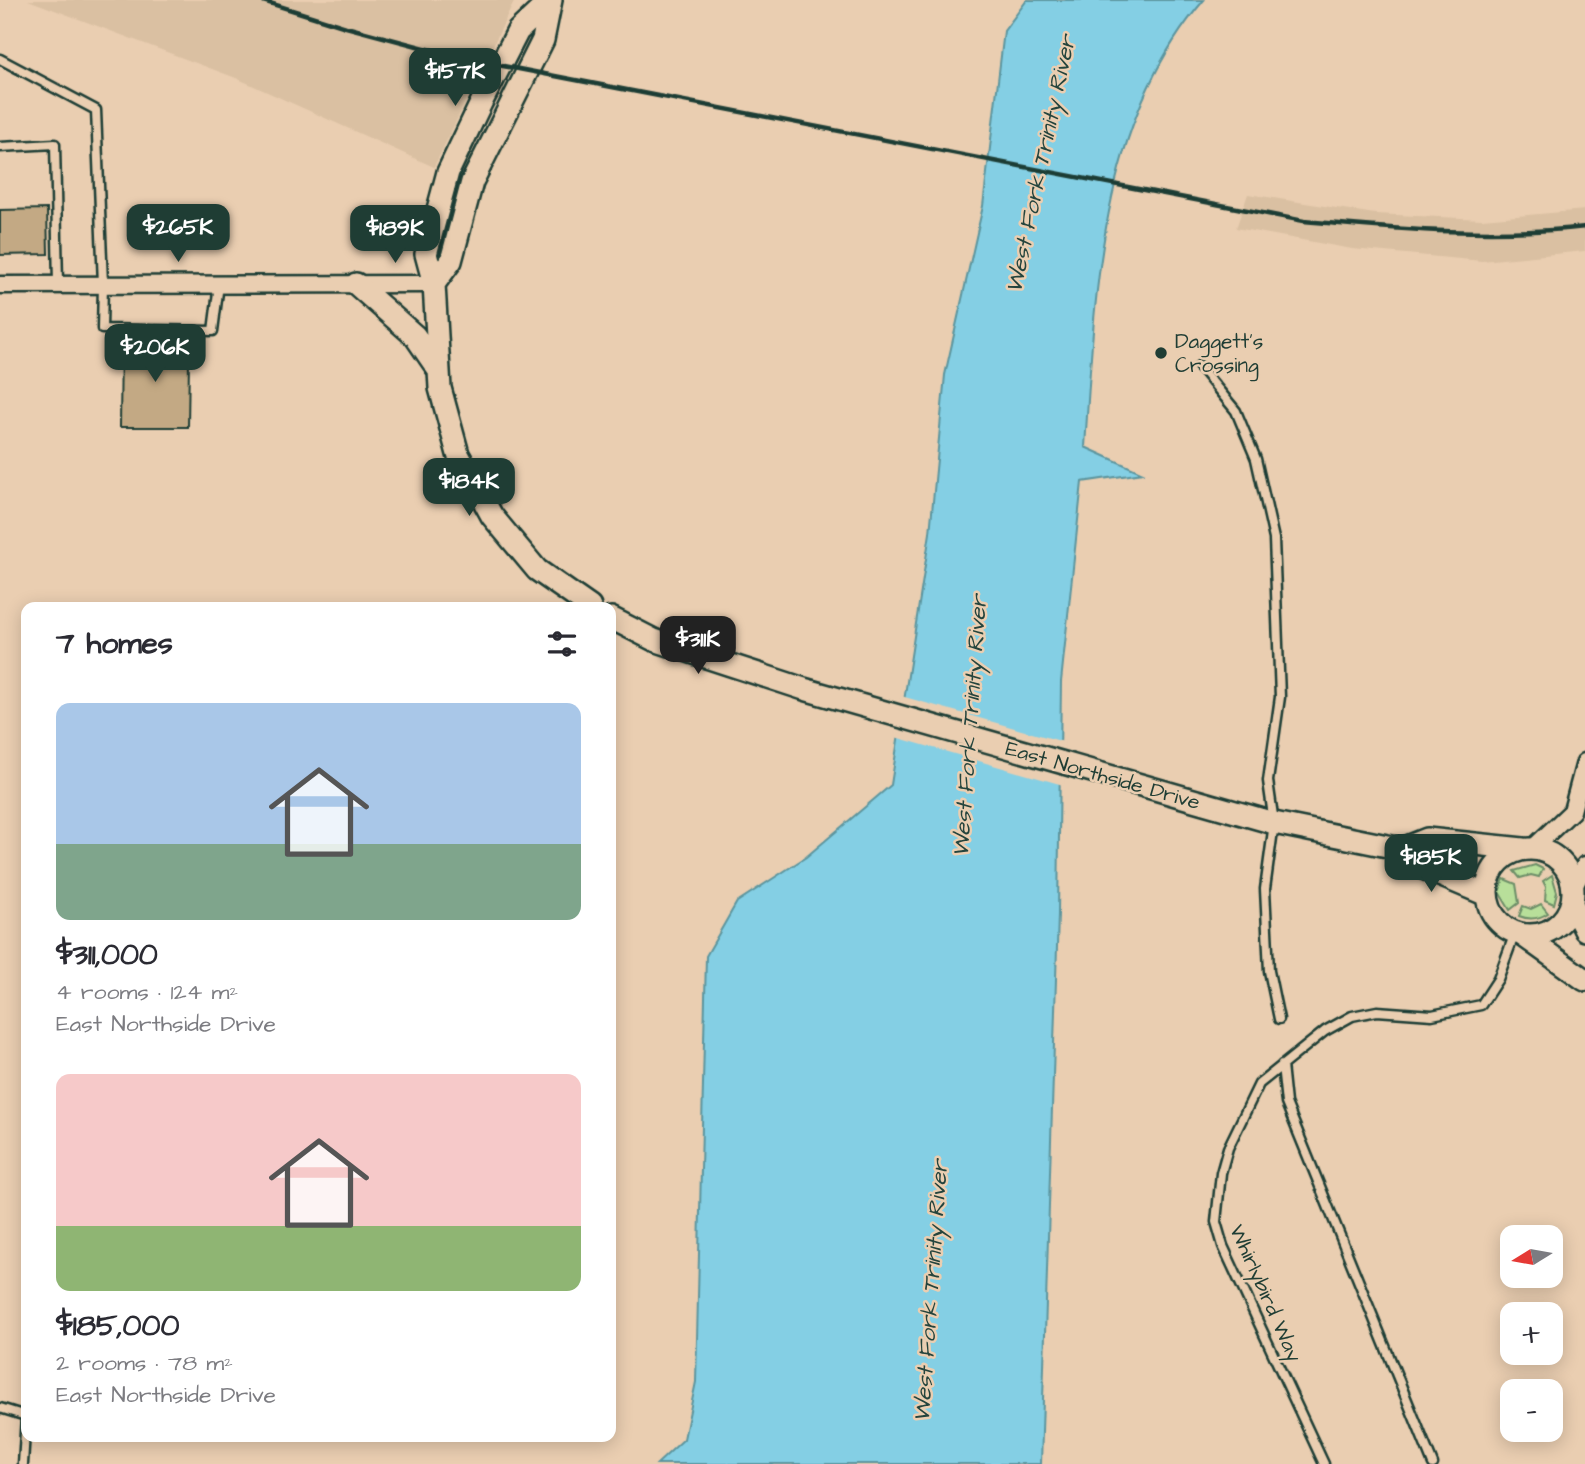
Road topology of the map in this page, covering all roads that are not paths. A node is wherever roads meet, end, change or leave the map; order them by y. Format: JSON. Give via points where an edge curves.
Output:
{"nodes":[{"id":1,"x":551,"y":0,"type":"edge"},
{"id":2,"x":0,"y":59,"type":"edge"},
{"id":3,"x":0,"y":147,"type":"edge"},
{"id":4,"x":219,"y":283,"type":"junction"},
{"id":5,"x":58,"y":284,"type":"junction"},
{"id":6,"x":103,"y":284,"type":"junction"},
{"id":7,"x":356,"y":284,"type":"junction"},
{"id":8,"x":434,"y":284,"type":"junction"},
{"id":9,"x":0,"y":285,"type":"edge"},
{"id":10,"x":1199,"y":366,"type":"dead end"},
{"id":11,"x":438,"y":370,"type":"junction"},
{"id":12,"x":583,"y":602,"type":"edge"},
{"id":13,"x":616,"y":621,"type":"edge"},
{"id":14,"x":1585,"y":762,"type":"edge"},
{"id":15,"x":1274,"y":823,"type":"junction"},
{"id":16,"x":1402,"y":849,"type":"junction"},
{"id":17,"x":1528,"y":849,"type":"junction"},
{"id":18,"x":1585,"y":864,"type":"edge"},
{"id":19,"x":1487,"y":895,"type":"junction"},
{"id":20,"x":1573,"y":897,"type":"junction"},
{"id":21,"x":1585,"y":930,"type":"edge"},
{"id":22,"x":1518,"y":934,"type":"junction"},
{"id":23,"x":1585,"y":980,"type":"edge"},
{"id":24,"x":1279,"y":1019,"type":"dead end"},
{"id":25,"x":1282,"y":1065,"type":"junction"},
{"id":26,"x":0,"y":1408,"type":"edge"},
{"id":27,"x":21,"y":1414,"type":"edge"},
{"id":28,"x":24,"y":1442,"type":"edge"},
{"id":29,"x":23,"y":1464,"type":"edge"},
{"id":30,"x":1324,"y":1464,"type":"edge"},
{"id":31,"x":1433,"y":1464,"type":"edge"}],
"edges":[{"from":1,"to":8,"type":"street","via":[[518,31],[448,172],[426,254]]},
{"from":2,"to":6,"type":"lane","via":[[96,110]]},
{"from":3,"to":5,"type":"lane","via":[[55,144]]},
{"from":4,"to":6,"type":"street"},
{"from":4,"to":6,"type":"lane","via":[[213,331],[102,329]]},
{"from":4,"to":7,"type":"street"},
{"from":5,"to":6,"type":"street"},
{"from":5,"to":9,"type":"street"},
{"from":7,"to":8,"type":"street"},
{"from":7,"to":11,"type":"street","via":[[415,336]]},
{"from":8,"to":11,"type":"street"},
{"from":10,"to":15,"type":"lane","via":[[1236,411],[1256,459],[1274,539],[1280,697],[1268,781]]},
{"from":11,"to":12,"type":"street","via":[[458,454],[492,516],[537,570]]},
{"from":13,"to":15,"type":"street","name":"East Northside Drive","via":[[654,640],[804,689]]},
{"from":14,"to":17,"type":"street","via":[[1572,811]]},
{"from":15,"to":16,"type":"street","name":"East Northside Drive"},
{"from":15,"to":24,"type":"lane","via":[[1265,889],[1269,971]]},
{"from":16,"to":17,"type":"street","name":"East Northside Drive","via":[[1427,839]]},
{"from":16,"to":19,"type":"street","name":"East Northside Drive","via":[[1423,868]]},
{"from":17,"to":19,"type":"street","via":[[1499,862]]},
{"from":17,"to":20,"type":"street","via":[[1552,855],[1562,863]]},
{"from":18,"to":20,"type":"street"},
{"from":19,"to":22,"type":"street","via":[[1493,915]]},
{"from":20,"to":21,"type":"street"},
{"from":20,"to":22,"type":"street","via":[[1556,927],[1543,934]]},
{"from":22,"to":23,"type":"street"},
{"from":22,"to":25,"type":"lane","name":"Whirlybird Way","via":[[1481,1005],[1432,1015],[1377,1011],[1352,1016]]},
{"from":25,"to":30,"type":"lane","name":"Whirlybird Way","via":[[1259,1084],[1228,1148],[1216,1196],[1216,1222]]},
{"from":25,"to":31,"type":"lane","via":[[1286,1103]]},
{"from":26,"to":27,"type":"lane"},
{"from":28,"to":29,"type":"lane"}]}
